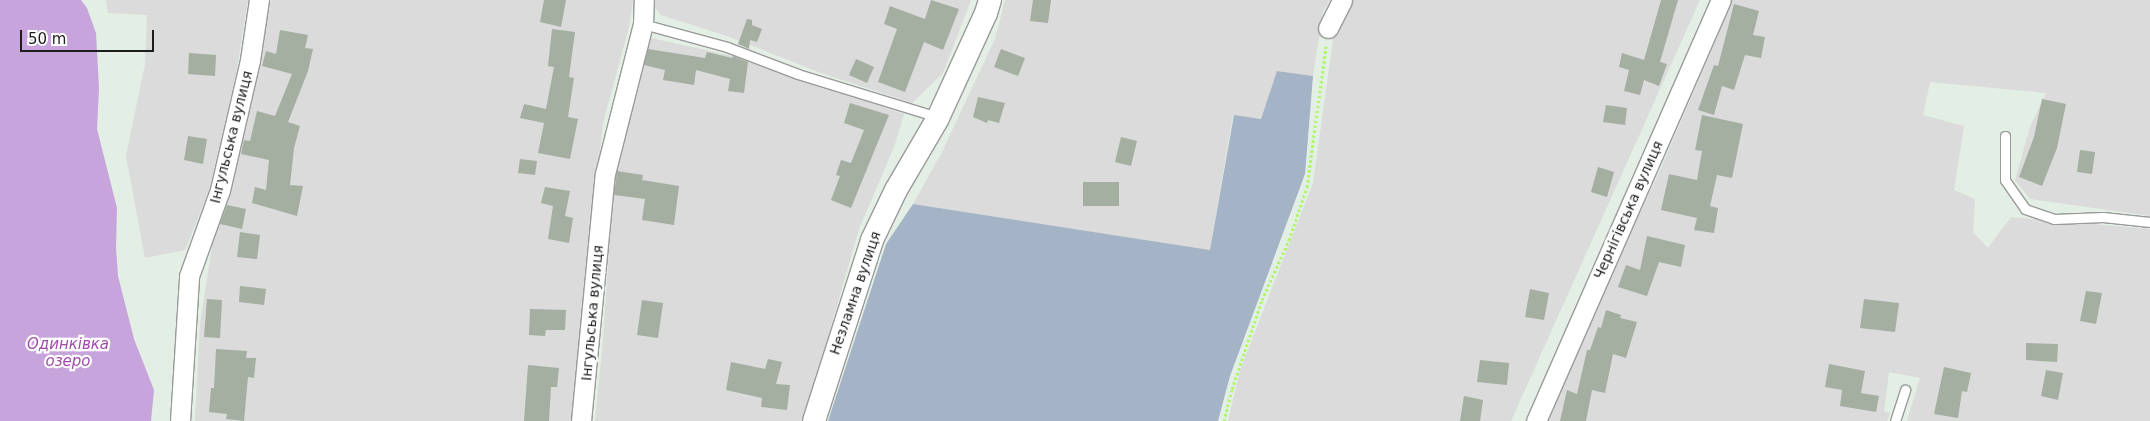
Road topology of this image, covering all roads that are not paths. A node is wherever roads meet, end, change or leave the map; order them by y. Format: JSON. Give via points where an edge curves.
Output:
{"nodes":[{"id":1,"x":259,"y":0,"type":"edge"},
{"id":2,"x":644,"y":0,"type":"edge"},
{"id":3,"x":990,"y":0,"type":"edge"},
{"id":4,"x":1342,"y":0,"type":"edge"},
{"id":5,"x":1721,"y":0,"type":"edge"},
{"id":6,"x":643,"y":24,"type":"junction"},
{"id":7,"x":1328,"y":28,"type":"road end"},
{"id":8,"x":938,"y":118,"type":"junction"},
{"id":9,"x":2005,"y":136,"type":"dead end"},
{"id":10,"x":2150,"y":222,"type":"edge"},
{"id":11,"x":1905,"y":390,"type":"dead end"},
{"id":12,"x":180,"y":421,"type":"edge"},
{"id":13,"x":581,"y":421,"type":"edge"},
{"id":14,"x":814,"y":421,"type":"edge"},
{"id":15,"x":1536,"y":421,"type":"edge"},
{"id":16,"x":1895,"y":421,"type":"edge"}],
"edges":[{"from":1,"to":12,"type":"street","name":"Інгульська вулиця","via":[[250,60],[220,190],[189,276]]},
{"from":2,"to":6,"type":"street","name":"Інгульська вулиця"},
{"from":3,"to":8,"type":"street","name":"Незламна вулиця"},
{"from":4,"to":7,"type":"street"},
{"from":5,"to":15,"type":"street","name":"Чернігівська вулиця"},
{"from":6,"to":8,"type":"lane","via":[[727,47],[798,74]]},
{"from":6,"to":13,"type":"street","name":"Інгульська вулиця","via":[[605,174]]},
{"from":8,"to":14,"type":"street","name":"Незламна вулиця","via":[[896,190],[872,240]]},
{"from":9,"to":10,"type":"lane","via":[[2005,180],[2025,209],[2054,219],[2103,217]]},
{"from":11,"to":16,"type":"lane"}]}
